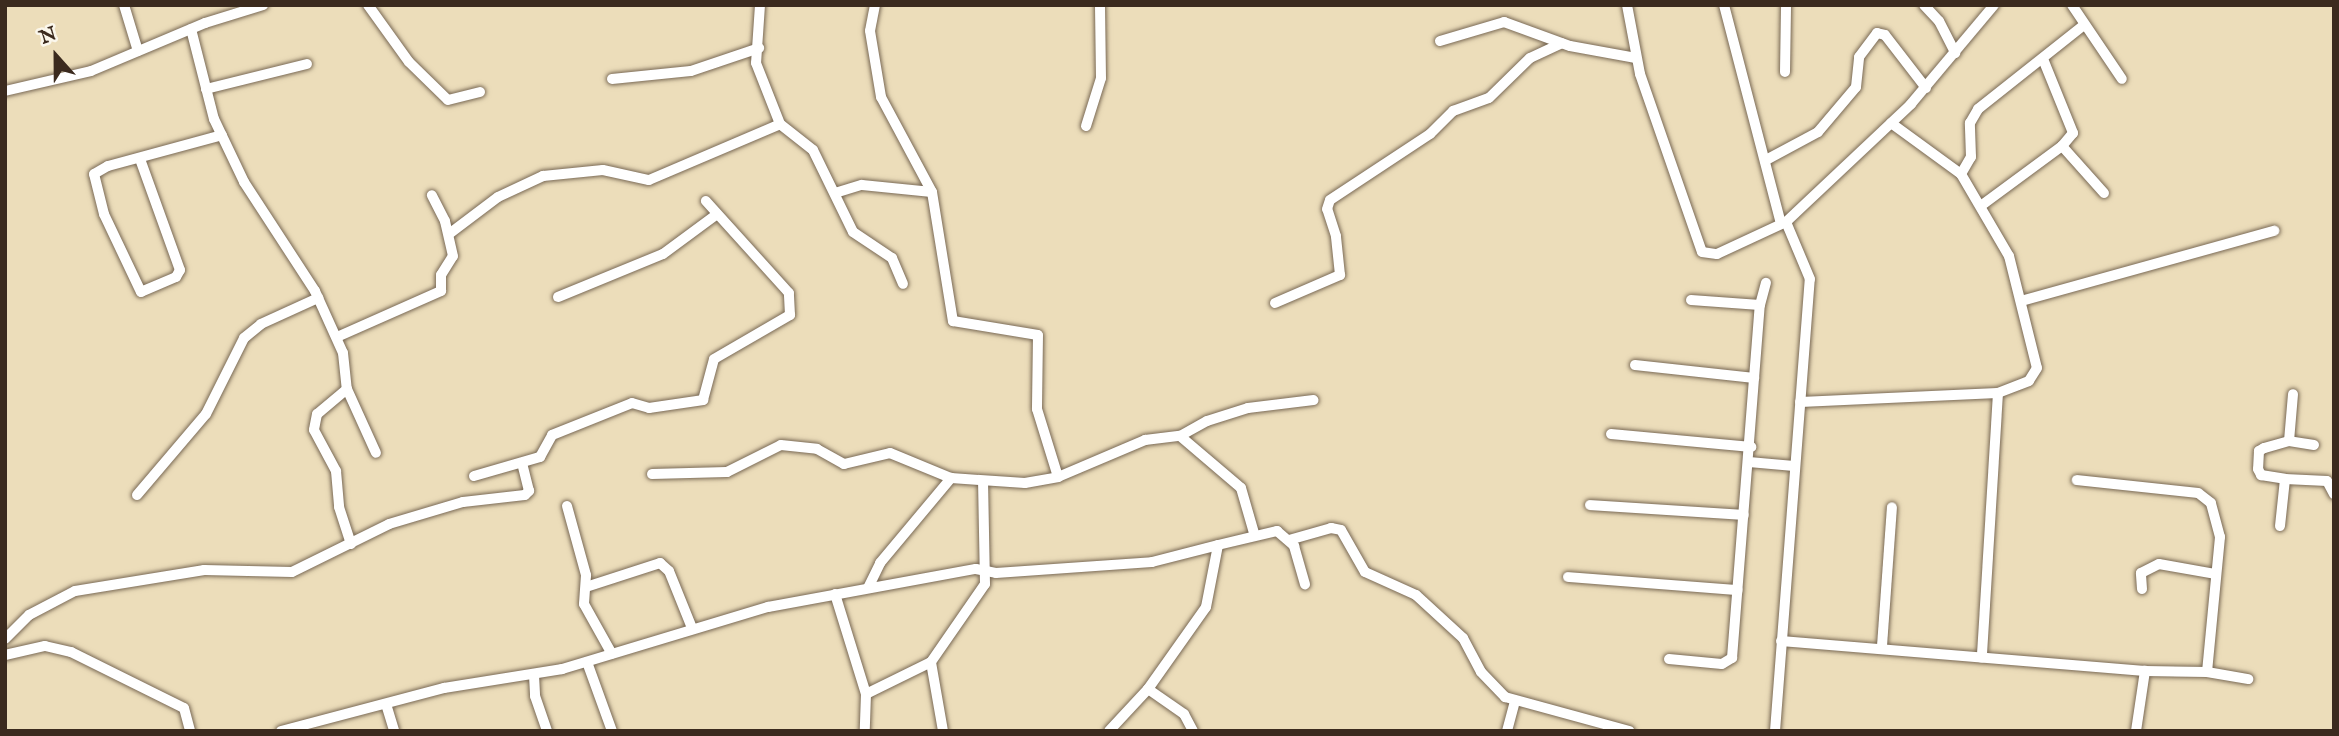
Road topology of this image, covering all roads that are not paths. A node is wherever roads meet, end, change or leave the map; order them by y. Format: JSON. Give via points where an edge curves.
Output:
{"nodes":[{"id":1,"x":124,"y":5,"type":"edge"},
{"id":2,"x":263,"y":5,"type":"edge"},
{"id":3,"x":368,"y":5,"type":"edge"},
{"id":4,"x":760,"y":5,"type":"edge"},
{"id":5,"x":875,"y":5,"type":"edge"},
{"id":6,"x":1100,"y":5,"type":"edge"},
{"id":7,"x":1627,"y":5,"type":"edge"},
{"id":8,"x":1724,"y":5,"type":"edge"},
{"id":9,"x":1786,"y":5,"type":"edge"},
{"id":10,"x":1924,"y":5,"type":"edge"},
{"id":11,"x":1994,"y":5,"type":"edge"},
{"id":12,"x":2072,"y":5,"type":"edge"},
{"id":13,"x":2084,"y":25,"type":"junction"},
{"id":14,"x":191,"y":29,"type":"junction"},
{"id":15,"x":1440,"y":41,"type":"dead end"},
{"id":16,"x":1562,"y":43,"type":"junction"},
{"id":17,"x":758,"y":48,"type":"junction"},
{"id":18,"x":138,"y":51,"type":"junction"},
{"id":19,"x":1955,"y":53,"type":"junction"},
{"id":20,"x":1636,"y":58,"type":"junction"},
{"id":21,"x":2043,"y":59,"type":"junction"},
{"id":22,"x":307,"y":64,"type":"dead end"},
{"id":23,"x":1785,"y":72,"type":"dead end"},
{"id":24,"x":612,"y":79,"type":"dead end"},
{"id":25,"x":2122,"y":79,"type":"dead end"},
{"id":26,"x":1926,"y":88,"type":"junction"},
{"id":27,"x":206,"y":89,"type":"junction"},
{"id":28,"x":5,"y":91,"type":"edge"},
{"id":29,"x":480,"y":92,"type":"dead end"},
{"id":30,"x":1891,"y":123,"type":"junction"},
{"id":31,"x":780,"y":124,"type":"junction"},
{"id":32,"x":1086,"y":126,"type":"dead end"},
{"id":33,"x":222,"y":135,"type":"junction"},
{"id":34,"x":2062,"y":146,"type":"junction"},
{"id":35,"x":140,"y":159,"type":"junction"},
{"id":36,"x":1766,"y":160,"type":"junction"},
{"id":37,"x":1961,"y":174,"type":"junction"},
{"id":38,"x":932,"y":192,"type":"junction"},
{"id":39,"x":835,"y":193,"type":"junction"},
{"id":40,"x":2104,"y":193,"type":"dead end"},
{"id":41,"x":432,"y":195,"type":"dead end"},
{"id":42,"x":706,"y":201,"type":"dead end"},
{"id":43,"x":1982,"y":205,"type":"junction"},
{"id":44,"x":717,"y":215,"type":"junction"},
{"id":45,"x":1784,"y":223,"type":"junction"},
{"id":46,"x":2274,"y":230,"type":"dead end"},
{"id":47,"x":449,"y":234,"type":"junction"},
{"id":48,"x":1766,"y":283,"type":"dead end"},
{"id":49,"x":903,"y":284,"type":"dead end"},
{"id":50,"x":558,"y":297,"type":"dead end"},
{"id":51,"x":318,"y":298,"type":"junction"},
{"id":52,"x":1690,"y":300,"type":"dead end"},
{"id":53,"x":2021,"y":301,"type":"junction"},
{"id":54,"x":1275,"y":303,"type":"dead end"},
{"id":55,"x":1760,"y":305,"type":"junction"},
{"id":56,"x":337,"y":337,"type":"junction"},
{"id":57,"x":1635,"y":365,"type":"dead end"},
{"id":58,"x":1754,"y":378,"type":"junction"},
{"id":59,"x":347,"y":389,"type":"junction"},
{"id":60,"x":1998,"y":393,"type":"junction"},
{"id":61,"x":2293,"y":394,"type":"dead end"},
{"id":62,"x":1314,"y":400,"type":"dead end"},
{"id":63,"x":1800,"y":402,"type":"junction"},
{"id":64,"x":1611,"y":434,"type":"dead end"},
{"id":65,"x":1180,"y":436,"type":"junction"},
{"id":66,"x":2289,"y":441,"type":"junction"},
{"id":67,"x":2314,"y":445,"type":"dead end"},
{"id":68,"x":1751,"y":447,"type":"junction"},
{"id":69,"x":376,"y":453,"type":"dead end"},
{"id":70,"x":1749,"y":462,"type":"junction"},
{"id":71,"x":522,"y":463,"type":"junction"},
{"id":72,"x":1794,"y":466,"type":"junction"},
{"id":73,"x":652,"y":474,"type":"dead end"},
{"id":74,"x":474,"y":477,"type":"dead end"},
{"id":75,"x":1058,"y":477,"type":"junction"},
{"id":76,"x":951,"y":478,"type":"junction"},
{"id":77,"x":2077,"y":480,"type":"dead end"},
{"id":78,"x":2285,"y":480,"type":"junction"},
{"id":79,"x":984,"y":481,"type":"junction"},
{"id":80,"x":2334,"y":494,"type":"edge"},
{"id":81,"x":137,"y":495,"type":"dead end"},
{"id":82,"x":1590,"y":505,"type":"dead end"},
{"id":83,"x":567,"y":506,"type":"dead end"},
{"id":84,"x":1892,"y":507,"type":"dead end"},
{"id":85,"x":1744,"y":515,"type":"junction"},
{"id":86,"x":2280,"y":526,"type":"dead end"},
{"id":87,"x":1254,"y":533,"type":"junction"},
{"id":88,"x":1289,"y":540,"type":"junction"},
{"id":89,"x":351,"y":544,"type":"junction"},
{"id":90,"x":1218,"y":545,"type":"junction"},
{"id":91,"x":987,"y":570,"type":"junction"},
{"id":92,"x":2216,"y":574,"type":"junction"},
{"id":93,"x":1568,"y":577,"type":"dead end"},
{"id":94,"x":1304,"y":584,"type":"dead end"},
{"id":95,"x":586,"y":587,"type":"junction"},
{"id":96,"x":868,"y":588,"type":"junction"},
{"id":97,"x":2142,"y":589,"type":"dead end"},
{"id":98,"x":1738,"y":590,"type":"junction"},
{"id":99,"x":835,"y":594,"type":"junction"},
{"id":100,"x":692,"y":628,"type":"junction"},
{"id":101,"x":5,"y":639,"type":"edge"},
{"id":102,"x":1782,"y":641,"type":"junction"},
{"id":103,"x":1882,"y":646,"type":"junction"},
{"id":104,"x":612,"y":654,"type":"junction"},
{"id":105,"x":5,"y":655,"type":"edge"},
{"id":106,"x":1982,"y":658,"type":"junction"},
{"id":107,"x":1669,"y":659,"type":"dead end"},
{"id":108,"x":587,"y":662,"type":"junction"},
{"id":109,"x":931,"y":662,"type":"junction"},
{"id":110,"x":2144,"y":671,"type":"junction"},
{"id":111,"x":2207,"y":672,"type":"junction"},
{"id":112,"x":534,"y":675,"type":"junction"},
{"id":113,"x":2248,"y":679,"type":"dead end"},
{"id":114,"x":1148,"y":689,"type":"junction"},
{"id":115,"x":866,"y":694,"type":"junction"},
{"id":116,"x":1515,"y":701,"type":"junction"},
{"id":117,"x":387,"y":704,"type":"junction"},
{"id":118,"x":390,"y":728,"type":"edge"},
{"id":119,"x":190,"y":731,"type":"edge"},
{"id":120,"x":281,"y":731,"type":"edge"},
{"id":121,"x":547,"y":731,"type":"edge"},
{"id":122,"x":612,"y":731,"type":"edge"},
{"id":123,"x":864,"y":731,"type":"edge"},
{"id":124,"x":943,"y":731,"type":"edge"},
{"id":125,"x":1109,"y":731,"type":"edge"},
{"id":126,"x":1193,"y":731,"type":"edge"},
{"id":127,"x":1507,"y":731,"type":"edge"},
{"id":128,"x":1629,"y":731,"type":"edge"},
{"id":129,"x":1775,"y":731,"type":"edge"},
{"id":130,"x":2136,"y":731,"type":"edge"}],
"edges":[{"from":1,"to":18,"type":"street"},
{"from":2,"to":14,"type":"street"},
{"from":3,"to":29,"type":"street","via":[[409,62],[448,100]]},
{"from":4,"to":17,"type":"street"},
{"from":5,"to":38,"type":"street","via":[[870,31],[881,97]]},
{"from":6,"to":32,"type":"street","via":[[1101,78]]},
{"from":7,"to":20,"type":"street"},
{"from":8,"to":36,"type":"street"},
{"from":9,"to":23,"type":"street"},
{"from":10,"to":19,"type":"street"},
{"from":11,"to":19,"type":"street"},
{"from":12,"to":13,"type":"street"},
{"from":13,"to":21,"type":"street"},
{"from":13,"to":25,"type":"street"},
{"from":14,"to":18,"type":"street"},
{"from":14,"to":27,"type":"street"},
{"from":15,"to":16,"type":"street","via":[[1504,22]]},
{"from":16,"to":20,"type":"street"},
{"from":16,"to":54,"type":"street","via":[[1530,58],[1489,98],[1453,111],[1430,134],[1330,200],[1340,275]]},
{"from":17,"to":24,"type":"street","via":[[691,71]]},
{"from":17,"to":31,"type":"street","via":[[761,83]]},
{"from":18,"to":28,"type":"street","via":[[91,71]]},
{"from":19,"to":26,"type":"street"},
{"from":20,"to":45,"type":"street","via":[[1679,198],[1702,252],[1717,254]]},
{"from":21,"to":34,"type":"street","via":[[2073,132]]},
{"from":21,"to":37,"type":"street","via":[[1978,108],[1970,122],[1971,157]]},
{"from":22,"to":27,"type":"street"},
{"from":26,"to":30,"type":"street"},
{"from":26,"to":36,"type":"street","via":[[1885,35],[1877,33],[1859,57],[1856,87],[1818,132],[1800,146]]},
{"from":27,"to":33,"type":"street"},
{"from":30,"to":37,"type":"street"},
{"from":30,"to":45,"type":"street"},
{"from":31,"to":39,"type":"street","via":[[813,150]]},
{"from":31,"to":47,"type":"street","via":[[649,180],[603,170],[543,176],[498,197]]},
{"from":33,"to":35,"type":"street"},
{"from":33,"to":51,"type":"street","via":[[244,182]]},
{"from":34,"to":40,"type":"street"},
{"from":34,"to":43,"type":"street"},
{"from":35,"to":35,"type":"street","via":[[108,166],[93,178],[104,214],[141,292],[176,277],[180,270]]},
{"from":36,"to":45,"type":"street"},
{"from":37,"to":43,"type":"street"},
{"from":38,"to":39,"type":"street","via":[[862,185]]},
{"from":38,"to":75,"type":"street","via":[[953,321],[1038,335],[1037,409]]},
{"from":39,"to":49,"type":"street","via":[[853,232],[892,258]]},
{"from":41,"to":47,"type":"street"},
{"from":42,"to":44,"type":"street"},
{"from":43,"to":53,"type":"street","via":[[2009,256]]},
{"from":44,"to":50,"type":"street","via":[[663,254]]},
{"from":44,"to":71,"type":"street","via":[[789,293],[790,314],[714,359],[704,400],[649,408],[632,402],[552,435],[544,455]]},
{"from":45,"to":63,"type":"street","via":[[1810,279]]},
{"from":46,"to":53,"type":"street"},
{"from":47,"to":56,"type":"street","via":[[453,256],[441,275],[441,291]]},
{"from":48,"to":55,"type":"street"},
{"from":51,"to":56,"type":"street"},
{"from":51,"to":81,"type":"street","via":[[261,324],[244,338],[206,414]]},
{"from":52,"to":55,"type":"street"},
{"from":53,"to":60,"type":"street","via":[[2037,369],[2029,381]]},
{"from":55,"to":58,"type":"street"},
{"from":56,"to":59,"type":"street"},
{"from":57,"to":58,"type":"street"},
{"from":58,"to":68,"type":"street"},
{"from":59,"to":69,"type":"street"},
{"from":59,"to":89,"type":"street","via":[[323,407],[314,429],[336,471],[338,507]]},
{"from":60,"to":63,"type":"street"},
{"from":60,"to":106,"type":"street"},
{"from":61,"to":66,"type":"street"},
{"from":62,"to":65,"type":"street","via":[[1248,408],[1207,421]]},
{"from":63,"to":72,"type":"street"},
{"from":64,"to":68,"type":"street"},
{"from":65,"to":75,"type":"street","via":[[1145,440]]},
{"from":65,"to":87,"type":"street","via":[[1241,488]]},
{"from":66,"to":67,"type":"street"},
{"from":66,"to":78,"type":"street","via":[[2262,449],[2258,460],[2261,475]]},
{"from":68,"to":70,"type":"street"},
{"from":70,"to":72,"type":"street"},
{"from":70,"to":85,"type":"street"},
{"from":71,"to":74,"type":"street"},
{"from":71,"to":89,"type":"street","via":[[525,495],[443,507],[389,524]]},
{"from":72,"to":102,"type":"street"},
{"from":73,"to":76,"type":"street","via":[[727,472],[781,445],[817,449],[845,464],[896,454]]},
{"from":75,"to":79,"type":"street","via":[[1025,483]]},
{"from":76,"to":79,"type":"street"},
{"from":76,"to":96,"type":"street","via":[[880,563]]},
{"from":77,"to":92,"type":"street","via":[[2203,495],[2219,526]]},
{"from":78,"to":80,"type":"street","via":[[2327,481]]},
{"from":78,"to":86,"type":"street"},
{"from":79,"to":91,"type":"street"},
{"from":82,"to":85,"type":"street"},
{"from":83,"to":95,"type":"street"},
{"from":84,"to":103,"type":"street"},
{"from":85,"to":98,"type":"street"},
{"from":87,"to":88,"type":"street","via":[[1276,531]]},
{"from":87,"to":90,"type":"street"},
{"from":88,"to":94,"type":"street"},
{"from":88,"to":116,"type":"street","via":[[1331,528],[1341,530],[1367,574],[1411,591],[1463,638],[1491,685]]},
{"from":89,"to":101,"type":"street","via":[[292,572],[204,570],[75,591],[29,615]]},
{"from":90,"to":91,"type":"street","via":[[1169,560],[1038,571]]},
{"from":90,"to":114,"type":"street","via":[[1206,607]]},
{"from":91,"to":96,"type":"street"},
{"from":91,"to":109,"type":"street","via":[[979,596]]},
{"from":92,"to":97,"type":"street","via":[[2160,565],[2141,573]]},
{"from":92,"to":111,"type":"street"},
{"from":93,"to":98,"type":"street"},
{"from":95,"to":100,"type":"street","via":[[660,563],[669,571]]},
{"from":95,"to":104,"type":"street","via":[[586,612]]},
{"from":96,"to":99,"type":"street"},
{"from":98,"to":107,"type":"street","via":[[1729,661]]},
{"from":99,"to":100,"type":"street"},
{"from":99,"to":115,"type":"street"},
{"from":100,"to":104,"type":"street"},
{"from":102,"to":103,"type":"street"},
{"from":102,"to":129,"type":"street"},
{"from":103,"to":106,"type":"street"},
{"from":104,"to":108,"type":"street"},
{"from":105,"to":119,"type":"street","via":[[45,646],[78,655],[184,708]]},
{"from":106,"to":110,"type":"street"},
{"from":108,"to":112,"type":"street"},
{"from":108,"to":122,"type":"street"},
{"from":109,"to":115,"type":"street"},
{"from":109,"to":124,"type":"street"},
{"from":110,"to":111,"type":"street"},
{"from":110,"to":130,"type":"street"},
{"from":111,"to":113,"type":"street"},
{"from":112,"to":117,"type":"street","via":[[444,688]]},
{"from":112,"to":121,"type":"street","via":[[535,696]]},
{"from":114,"to":125,"type":"street"},
{"from":114,"to":126,"type":"street","via":[[1184,714]]},
{"from":115,"to":123,"type":"street"},
{"from":116,"to":127,"type":"street"},
{"from":116,"to":128,"type":"street"},
{"from":117,"to":118,"type":"street"},
{"from":117,"to":120,"type":"street"}]}
